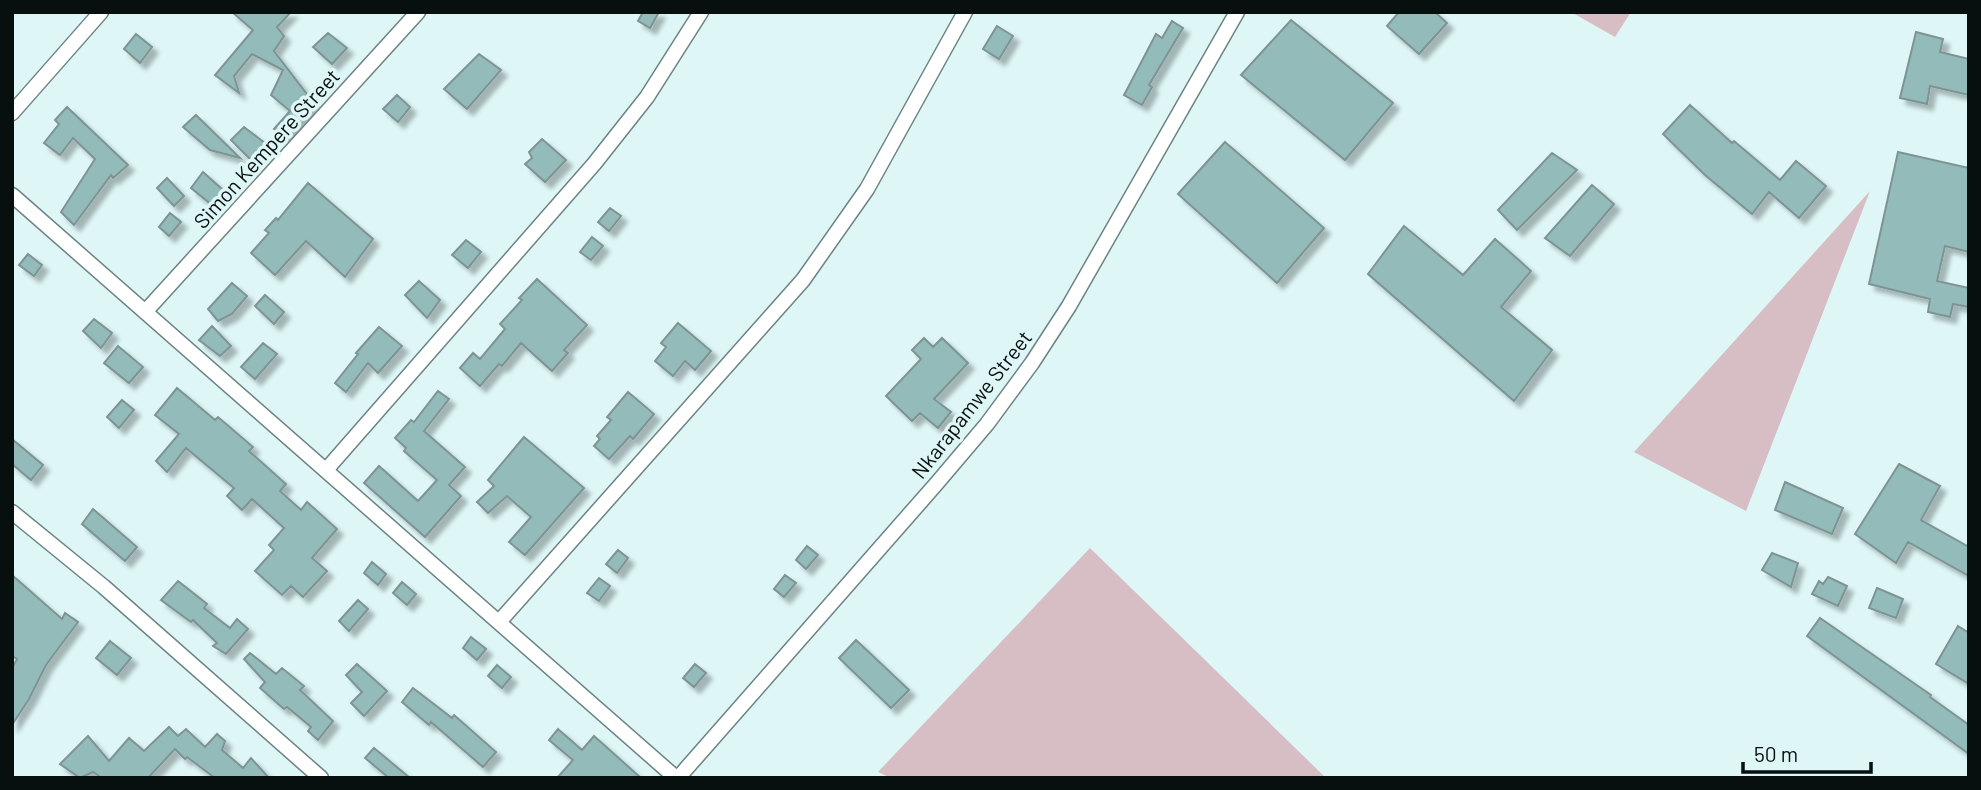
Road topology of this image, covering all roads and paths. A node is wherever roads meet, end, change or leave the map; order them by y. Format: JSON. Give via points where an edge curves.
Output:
{"nodes":[{"id":1,"x":101,"y":12,"type":"edge"},
{"id":2,"x":418,"y":12,"type":"edge"},
{"id":3,"x":701,"y":12,"type":"edge"},
{"id":4,"x":965,"y":12,"type":"edge"},
{"id":5,"x":1237,"y":12,"type":"edge"},
{"id":6,"x":12,"y":113,"type":"edge"},
{"id":7,"x":12,"y":195,"type":"edge"},
{"id":8,"x":145,"y":312,"type":"junction"},
{"id":9,"x":326,"y":470,"type":"junction"},
{"id":10,"x":12,"y":512,"type":"edge"},
{"id":11,"x":499,"y":622,"type":"junction"},
{"id":12,"x":321,"y":778,"type":"edge"},
{"id":13,"x":677,"y":778,"type":"edge"}],
"edges":[{"from":1,"to":6,"type":"street"},
{"from":2,"to":8,"type":"street","name":"Simon Kempere Street"},
{"from":3,"to":9,"type":"street","via":[[647,97],[594,164]]},
{"from":4,"to":11,"type":"street","via":[[867,189],[803,280]]},
{"from":5,"to":13,"type":"street","name":"Nkarapamwe Street","via":[[1069,306],[987,424]]},
{"from":7,"to":8,"type":"street"},
{"from":8,"to":9,"type":"street"},
{"from":9,"to":11,"type":"street"},
{"from":10,"to":12,"type":"street"},
{"from":11,"to":13,"type":"street"}]}
